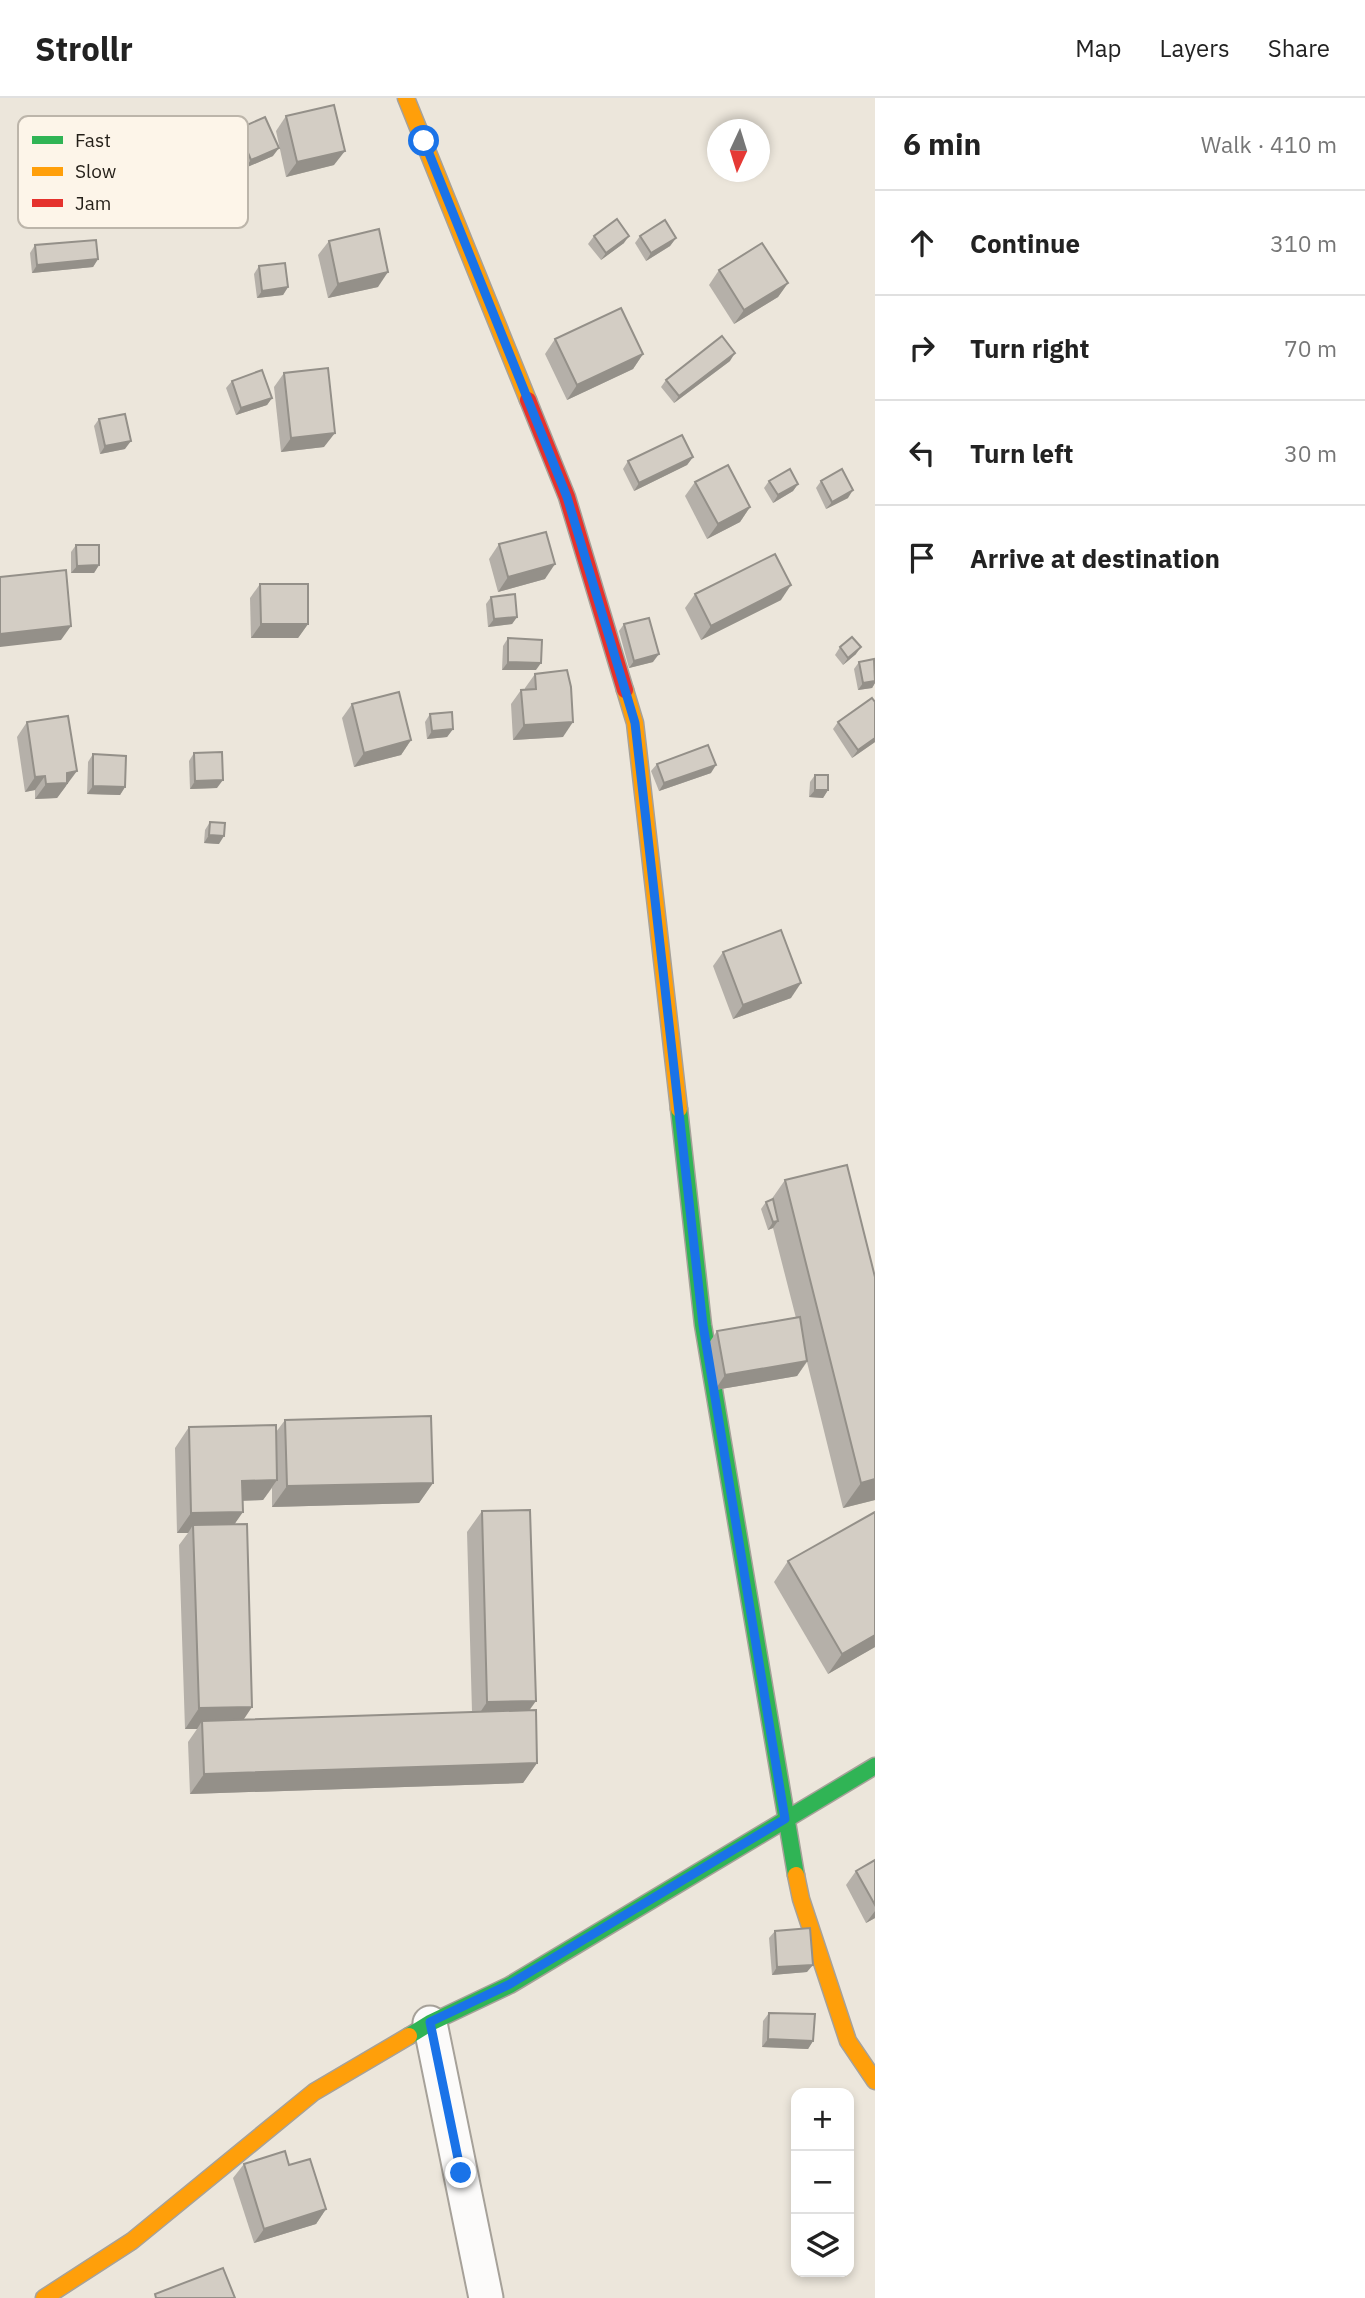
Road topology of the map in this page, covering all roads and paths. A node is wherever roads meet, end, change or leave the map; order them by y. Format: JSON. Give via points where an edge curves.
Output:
{"nodes":[{"id":1,"x":406,"y":98,"type":"edge"},
{"id":2,"x":875,"y":1766,"type":"edge"},
{"id":3,"x":785,"y":1819,"type":"junction"},
{"id":4,"x":430,"y":2022,"type":"junction"},
{"id":5,"x":875,"y":2081,"type":"edge"},
{"id":6,"x":44,"y":2298,"type":"edge"},
{"id":7,"x":486,"y":2298,"type":"edge"}],
"edges":[{"from":1,"to":3,"type":"street","via":[[567,497],[635,723],[703,1325]]},
{"from":2,"to":3,"type":"street"},
{"from":3,"to":4,"type":"street","via":[[510,1984]]},
{"from":3,"to":5,"type":"street","via":[[801,1899],[848,2041]]},
{"from":4,"to":6,"type":"street","via":[[314,2092],[132,2241]]},
{"from":4,"to":7,"type":"street"}]}
